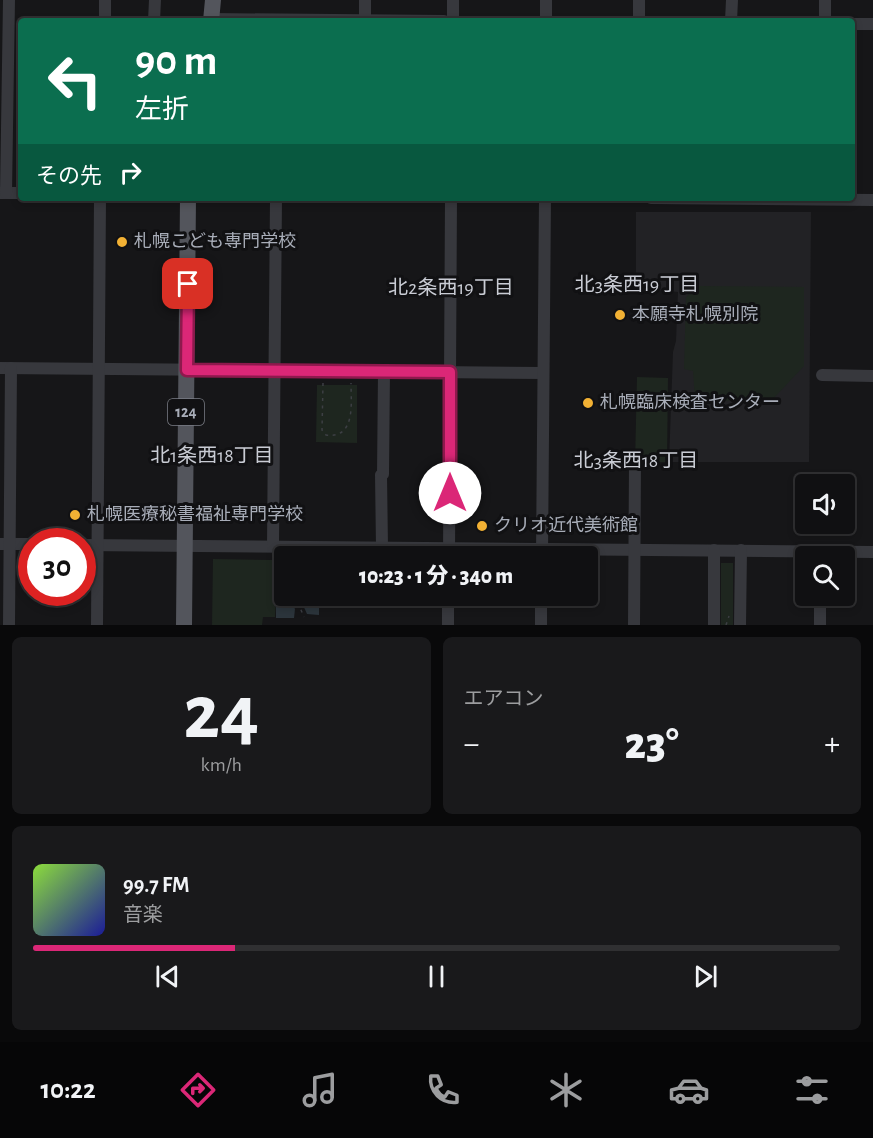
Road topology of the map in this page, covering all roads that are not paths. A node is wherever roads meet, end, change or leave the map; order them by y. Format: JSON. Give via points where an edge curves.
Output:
{"nodes":[{"id":1,"x":9,"y":0,"type":"edge"},
{"id":2,"x":105,"y":0,"type":"edge"},
{"id":3,"x":155,"y":0,"type":"edge"},
{"id":4,"x":213,"y":0,"type":"edge"},
{"id":5,"x":365,"y":0,"type":"edge"},
{"id":6,"x":453,"y":0,"type":"edge"},
{"id":7,"x":546,"y":0,"type":"edge"},
{"id":8,"x":639,"y":0,"type":"edge"},
{"id":9,"x":732,"y":0,"type":"edge"},
{"id":10,"x":825,"y":0,"type":"edge"},
{"id":11,"x":105,"y":18,"type":"edge"},
{"id":12,"x":154,"y":18,"type":"edge"},
{"id":13,"x":211,"y":18,"type":"edge"},
{"id":14,"x":365,"y":18,"type":"edge"},
{"id":15,"x":453,"y":18,"type":"edge"},
{"id":16,"x":546,"y":18,"type":"edge"},
{"id":17,"x":639,"y":18,"type":"edge"},
{"id":18,"x":731,"y":18,"type":"edge"},
{"id":19,"x":825,"y":18,"type":"edge"},
{"id":20,"x":855,"y":24,"type":"edge"},
{"id":21,"x":873,"y":24,"type":"edge"},
{"id":22,"x":10,"y":34,"type":"edge"},
{"id":23,"x":3,"y":193,"type":"edge"},
{"id":24,"x":855,"y":200,"type":"edge"},
{"id":25,"x":873,"y":200,"type":"edge"},
{"id":26,"x":100,"y":201,"type":"edge"},
{"id":27,"x":188,"y":201,"type":"edge"},
{"id":28,"x":276,"y":201,"type":"edge"},
{"id":29,"x":451,"y":201,"type":"edge"},
{"id":30,"x":544,"y":201,"type":"edge"},
{"id":31,"x":6,"y":368,"type":"edge"},
{"id":32,"x":99,"y":369,"type":"junction"},
{"id":33,"x":187,"y":370,"type":"junction"},
{"id":34,"x":274,"y":371,"type":"junction"},
{"id":35,"x":384,"y":372,"type":"junction"},
{"id":36,"x":450,"y":372,"type":"junction"},
{"id":37,"x":543,"y":373,"type":"junction"},
{"id":38,"x":822,"y":375,"type":"dead end"},
{"id":39,"x":873,"y":376,"type":"edge"},
{"id":40,"x":635,"y":463,"type":"dead end"},
{"id":41,"x":5,"y":544,"type":"edge"},
{"id":42,"x":98,"y":545,"type":"junction"},
{"id":43,"x":185,"y":545,"type":"junction"},
{"id":44,"x":275,"y":546,"type":"edge"},
{"id":45,"x":382,"y":546,"type":"edge"},
{"id":46,"x":449,"y":546,"type":"edge"},
{"id":47,"x":542,"y":546,"type":"edge"},
{"id":48,"x":634,"y":549,"type":"junction"},
{"id":49,"x":714,"y":550,"type":"junction"},
{"id":50,"x":741,"y":550,"type":"junction"},
{"id":51,"x":274,"y":551,"type":"edge"},
{"id":52,"x":598,"y":551,"type":"edge"},
{"id":53,"x":873,"y":552,"type":"edge"},
{"id":54,"x":795,"y":553,"type":"edge"},
{"id":55,"x":855,"y":553,"type":"edge"},
{"id":56,"x":448,"y":606,"type":"edge"},
{"id":57,"x":542,"y":606,"type":"edge"},
{"id":58,"x":820,"y":606,"type":"edge"},
{"id":59,"x":9,"y":625,"type":"edge"},
{"id":60,"x":97,"y":625,"type":"edge"},
{"id":61,"x":184,"y":625,"type":"edge"},
{"id":62,"x":448,"y":625,"type":"edge"},
{"id":63,"x":541,"y":625,"type":"edge"},
{"id":64,"x":634,"y":625,"type":"edge"},
{"id":65,"x":714,"y":625,"type":"edge"},
{"id":66,"x":740,"y":625,"type":"edge"},
{"id":67,"x":820,"y":625,"type":"edge"}],
"edges":[{"from":1,"to":22,"type":"street"},
{"from":2,"to":11,"type":"street"},
{"from":3,"to":12,"type":"street"},
{"from":4,"to":13,"type":"main road"},
{"from":5,"to":14,"type":"street"},
{"from":6,"to":15,"type":"street"},
{"from":7,"to":16,"type":"street"},
{"from":8,"to":17,"type":"street"},
{"from":9,"to":18,"type":"street"},
{"from":10,"to":19,"type":"street"},
{"from":20,"to":21,"type":"street"},
{"from":22,"to":23,"type":"street"},
{"from":24,"to":25,"type":"street"},
{"from":26,"to":32,"type":"street"},
{"from":27,"to":33,"type":"main road","number":"124"},
{"from":28,"to":34,"type":"street"},
{"from":29,"to":36,"type":"street"},
{"from":30,"to":37,"type":"street"},
{"from":31,"to":32,"type":"street"},
{"from":31,"to":41,"type":"street"},
{"from":32,"to":33,"type":"street"},
{"from":32,"to":42,"type":"street"},
{"from":33,"to":34,"type":"street"},
{"from":33,"to":43,"type":"main road","number":"124"},
{"from":34,"to":35,"type":"street"},
{"from":34,"to":44,"type":"street"},
{"from":35,"to":36,"type":"street"},
{"from":35,"to":45,"type":"street"},
{"from":36,"to":37,"type":"street"},
{"from":36,"to":46,"type":"street"},
{"from":37,"to":47,"type":"street"},
{"from":38,"to":39,"type":"street"},
{"from":40,"to":48,"type":"street"},
{"from":41,"to":59,"type":"street"},
{"from":42,"to":43,"type":"street"},
{"from":42,"to":60,"type":"street"},
{"from":43,"to":51,"type":"street"},
{"from":43,"to":61,"type":"main road","number":"124"},
{"from":48,"to":49,"type":"street"},
{"from":48,"to":52,"type":"street"},
{"from":48,"to":64,"type":"street"},
{"from":49,"to":50,"type":"street"},
{"from":49,"to":65,"type":"street"},
{"from":50,"to":54,"type":"street"},
{"from":50,"to":66,"type":"street"},
{"from":53,"to":55,"type":"street"},
{"from":56,"to":62,"type":"street"},
{"from":57,"to":63,"type":"street"},
{"from":58,"to":67,"type":"street"}]}
